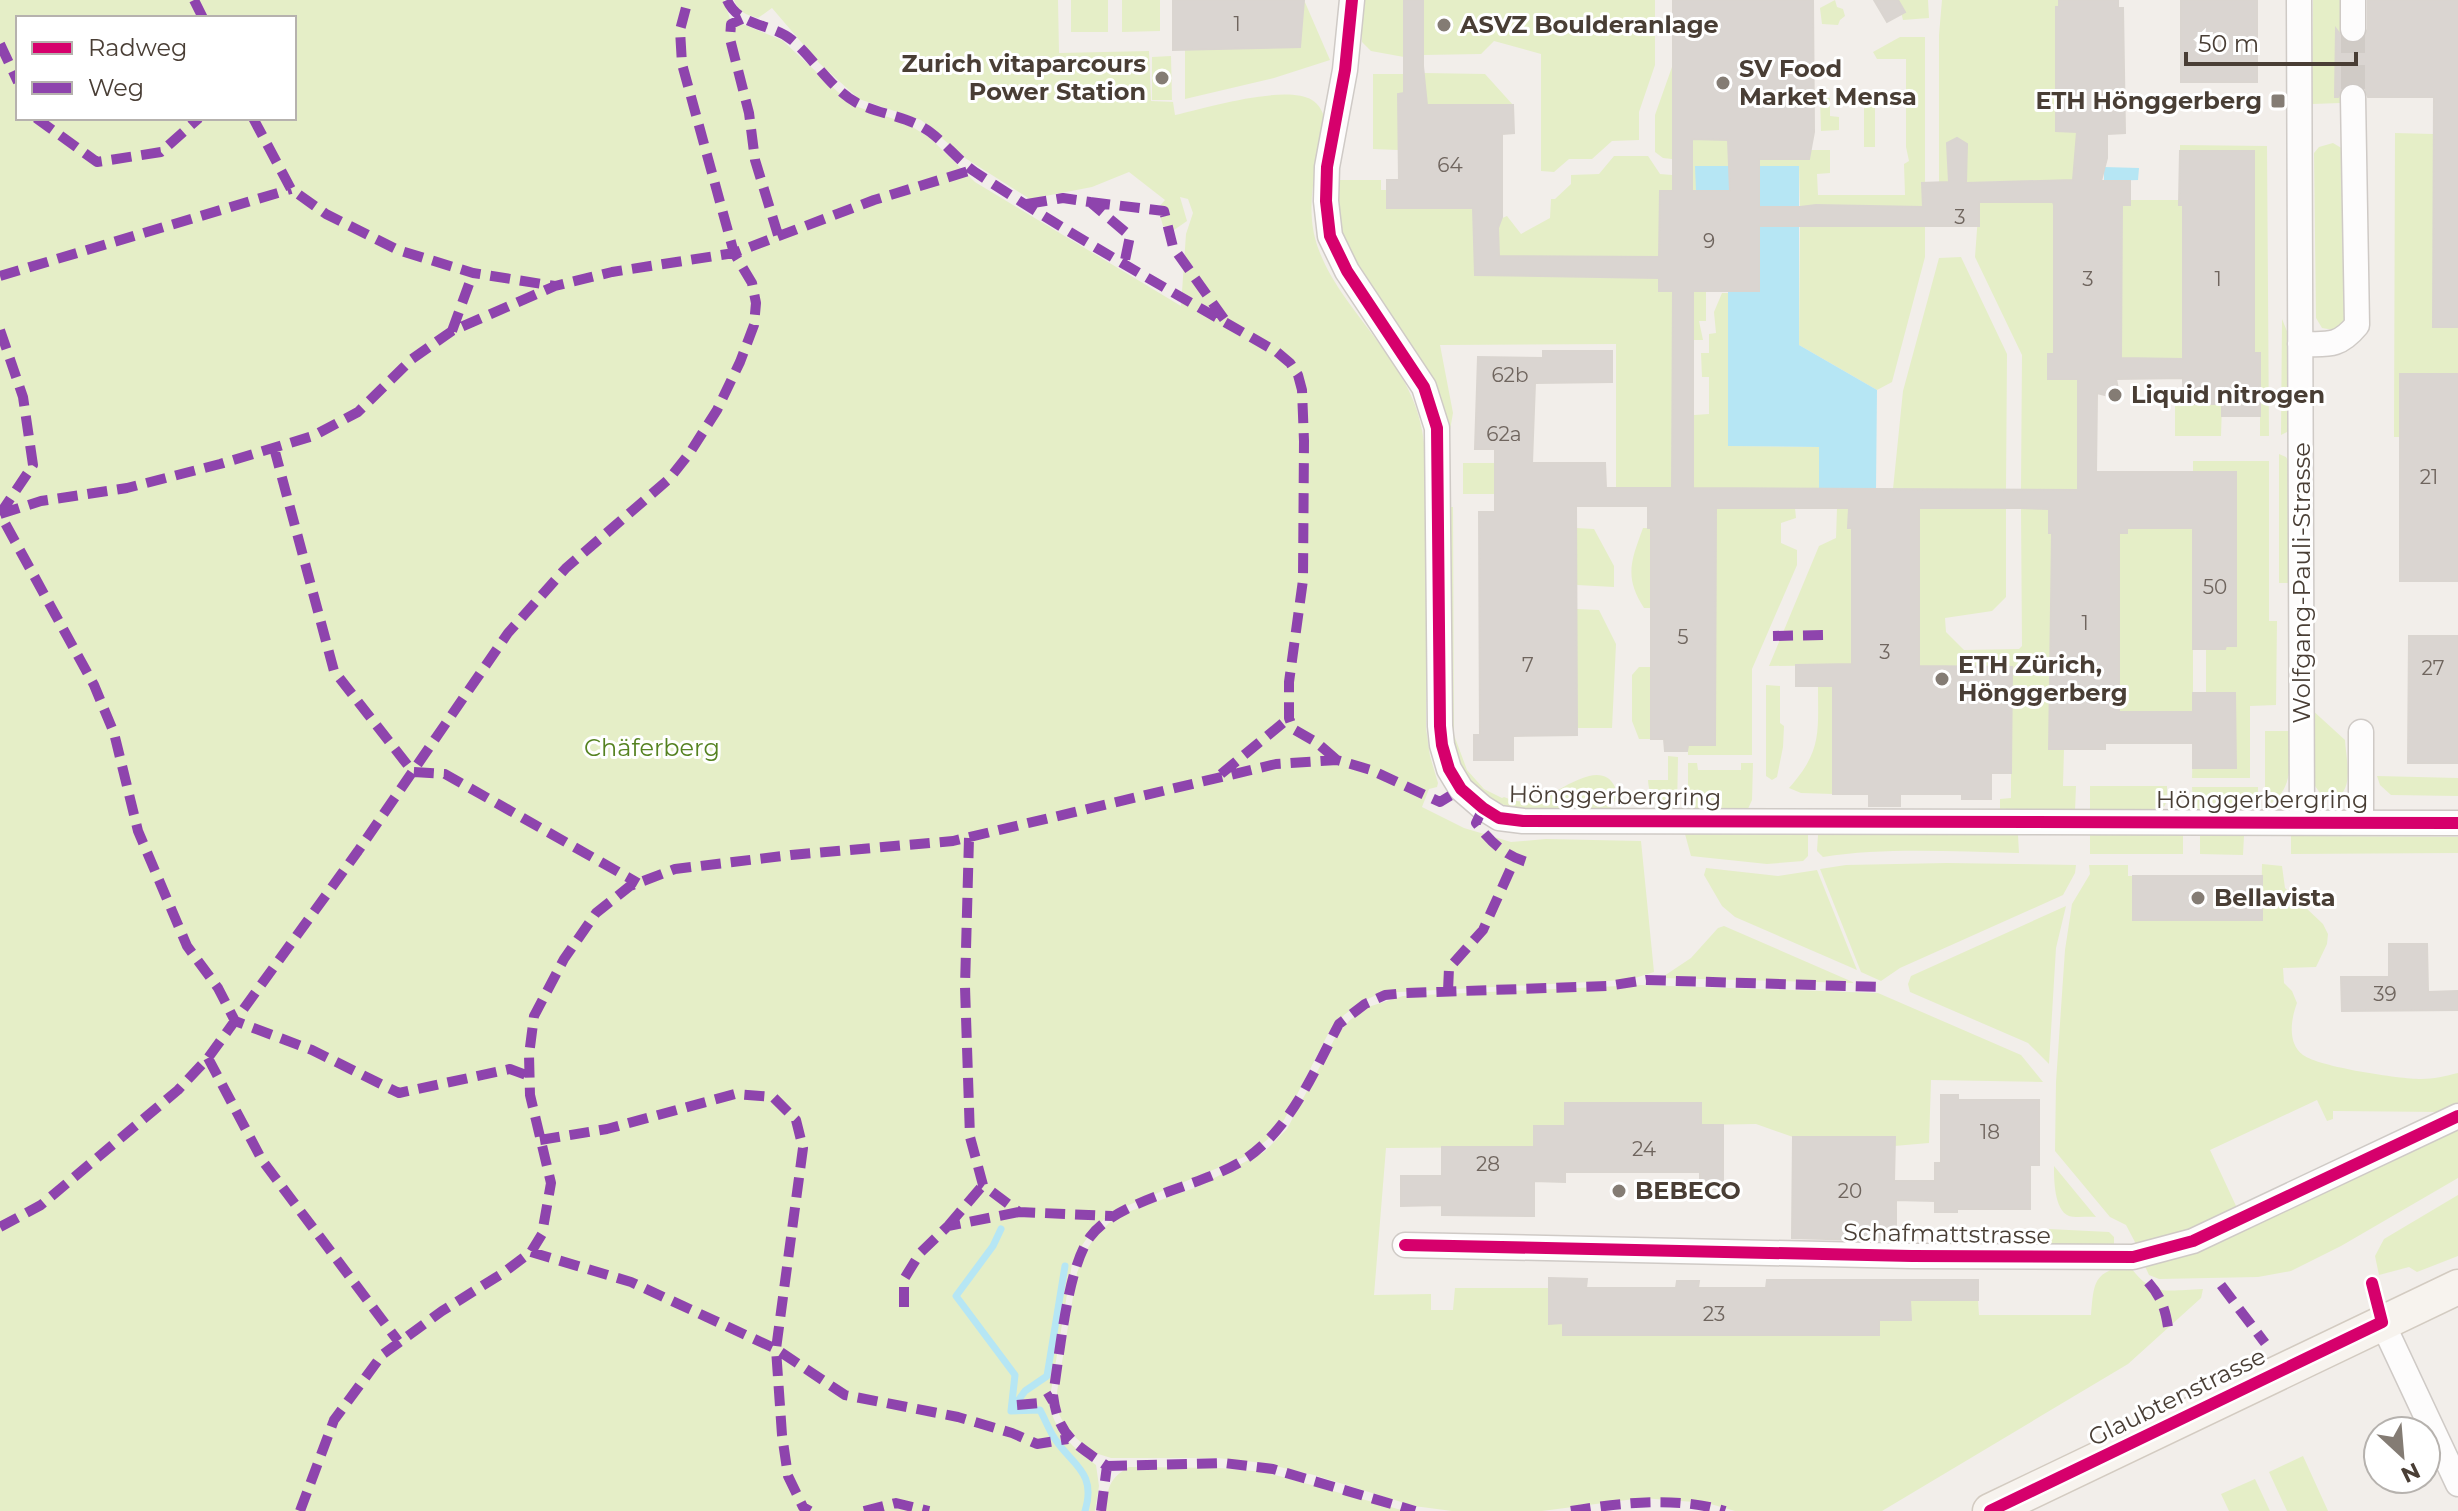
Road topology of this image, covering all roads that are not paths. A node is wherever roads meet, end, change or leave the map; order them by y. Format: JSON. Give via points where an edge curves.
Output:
{"nodes":[{"id":1,"x":1352,"y":0,"type":"edge"},
{"id":2,"x":2299,"y":0,"type":"edge"},
{"id":3,"x":2353,"y":0,"type":"edge"},
{"id":4,"x":2353,"y":29,"type":"tunnel mouth"},
{"id":5,"x":2353,"y":97,"type":"tunnel mouth"},
{"id":6,"x":2300,"y":344,"type":"junction"},
{"id":7,"x":2361,"y":732,"type":"dead end"},
{"id":8,"x":2302,"y":822,"type":"junction"},
{"id":9,"x":2361,"y":823,"type":"junction"},
{"id":10,"x":2458,"y":823,"type":"edge"},
{"id":11,"x":2458,"y":1116,"type":"edge"},
{"id":12,"x":1405,"y":1245,"type":"dead end"},
{"id":13,"x":2458,"y":1287,"type":"edge"},
{"id":14,"x":2382,"y":1322,"type":"junction"},
{"id":15,"x":2458,"y":1484,"type":"edge"},
{"id":16,"x":1990,"y":1511,"type":"edge"}],
"edges":[{"from":1,"to":8,"type":"street","name":"Hönggerbergring","via":[[1327,167],[1330,236],[1347,271],[1424,387],[1437,428],[1441,735],[1449,769],[1461,789],[1499,818],[1523,821]]},
{"from":2,"to":6,"type":"street","name":"Wolfgang-Pauli-Strasse"},
{"from":3,"to":4,"type":"street"},
{"from":5,"to":6,"type":"street","via":[[2357,325],[2332,344]]},
{"from":6,"to":8,"type":"street","name":"Wolfgang-Pauli-Strasse"},
{"from":7,"to":9,"type":"street"},
{"from":8,"to":9,"type":"street","name":"Hönggerbergring"},
{"from":9,"to":10,"type":"street","name":"Hönggerbergring"},
{"from":11,"to":12,"type":"street","name":"Schafmattstrasse","via":[[2193,1241],[2133,1257]]},
{"from":13,"to":14,"type":"street","name":"Glaubtenstrasse"},
{"from":14,"to":15,"type":"street"},
{"from":14,"to":16,"type":"street","name":"Glaubtenstrasse"}]}
